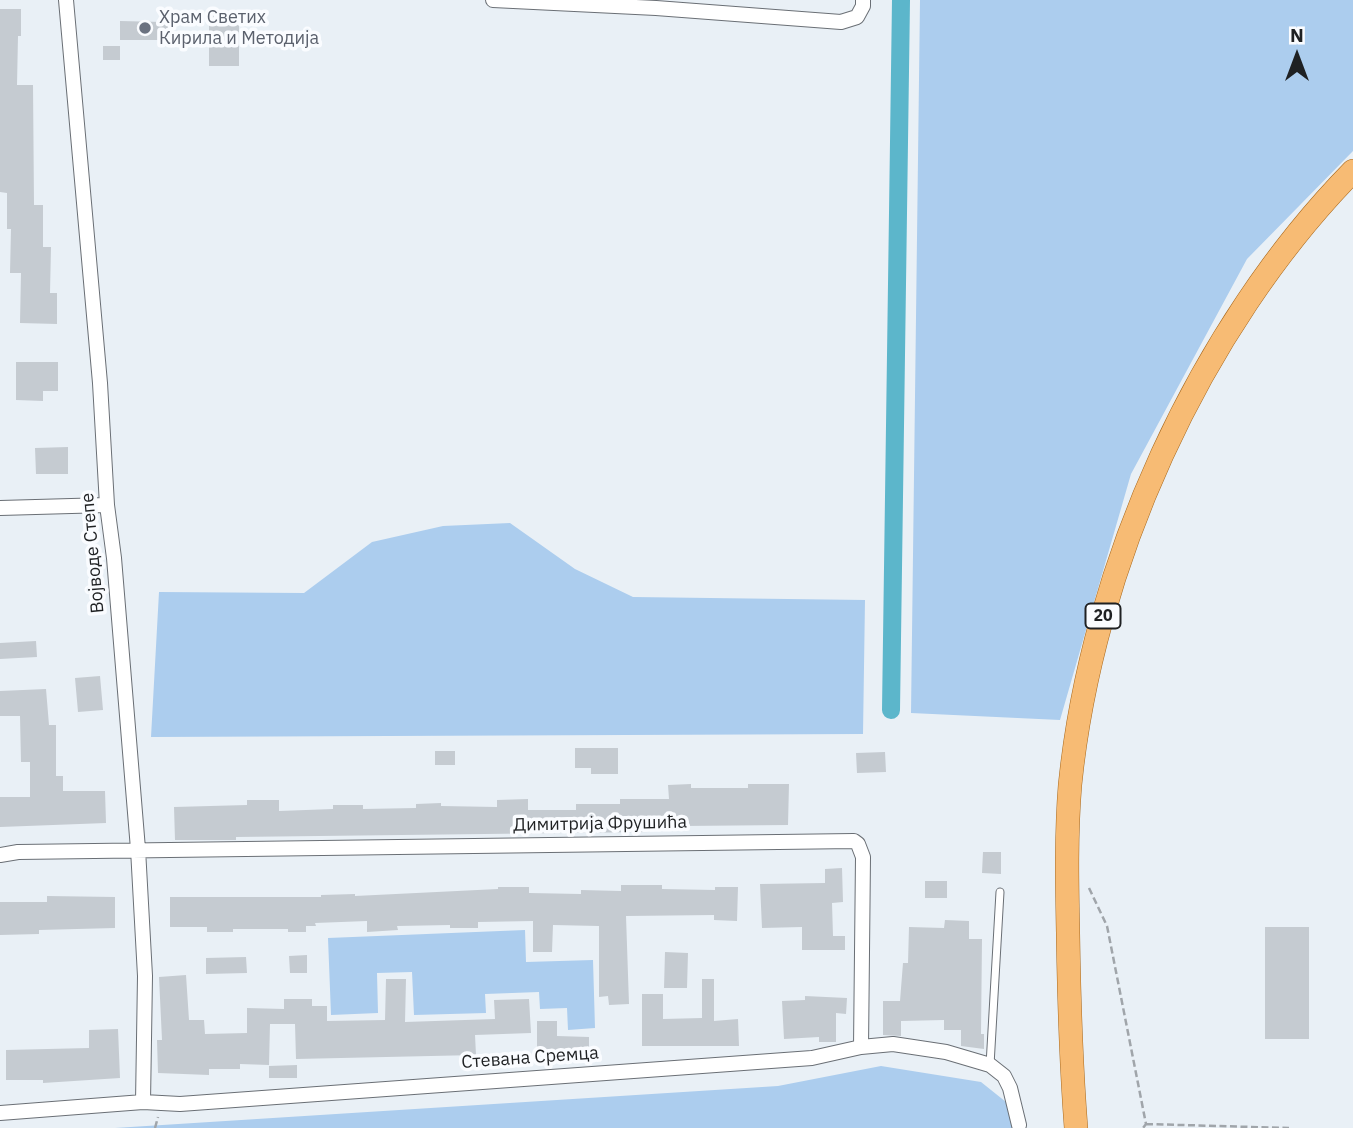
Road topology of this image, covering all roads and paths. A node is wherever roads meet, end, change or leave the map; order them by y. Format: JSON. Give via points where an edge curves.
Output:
{"nodes":[{"id":1,"x":66,"y":0,"type":"edge"},
{"id":2,"x":493,"y":0,"type":"edge"},
{"id":3,"x":863,"y":0,"type":"edge"},
{"id":4,"x":656,"y":4,"type":"edge"},
{"id":5,"x":1353,"y":171,"type":"edge"},
{"id":6,"x":107,"y":505,"type":"junction"},
{"id":7,"x":0,"y":508,"type":"edge"},
{"id":8,"x":138,"y":849,"type":"junction"},
{"id":9,"x":0,"y":855,"type":"edge"},
{"id":10,"x":1084,"y":880,"type":"dead end"},
{"id":11,"x":1000,"y":892,"type":"dead end"},
{"id":12,"x":862,"y":1047,"type":"junction"},
{"id":13,"x":990,"y":1065,"type":"junction"},
{"id":14,"x":143,"y":1102,"type":"junction"},
{"id":15,"x":0,"y":1113,"type":"edge"},
{"id":16,"x":1019,"y":1125,"type":"dead end"},
{"id":17,"x":1145,"y":1126,"type":"edge"},
{"id":18,"x":1248,"y":1127,"type":"edge"},
{"id":19,"x":1076,"y":1128,"type":"edge"},
{"id":20,"x":1289,"y":1128,"type":"edge"}],
"edges":[{"from":1,"to":6,"type":"street","name":"Војводе Степе"},
{"from":2,"to":4,"type":"street"},
{"from":3,"to":4,"type":"street","via":[[857,17],[841,22]]},
{"from":5,"to":19,"type":"main road","number":"20","via":[[1267,273],[1231,324],[1189,400],[1144,498],[1096,639],[1070,784],[1067,845]]},
{"from":6,"to":7,"type":"street"},
{"from":6,"to":8,"type":"street","name":"Војводе Степе"},
{"from":8,"to":9,"type":"street"},
{"from":8,"to":12,"type":"street","name":"Димитрија Фрушића","via":[[854,841],[863,857]]},
{"from":8,"to":14,"type":"street","name":"Војводе Степе","via":[[145,976]]},
{"from":10,"to":17,"type":"path","via":[[1107,926]]},
{"from":11,"to":13,"type":"lane"},
{"from":12,"to":13,"type":"street","name":"Стевана Сремца","via":[[909,1046]]},
{"from":12,"to":14,"type":"street","name":"Стевана Сремца","via":[[812,1058],[180,1104]]},
{"from":13,"to":16,"type":"street","via":[[1010,1088]]},
{"from":14,"to":15,"type":"street","name":"Стевана Сремца"},
{"from":17,"to":18,"type":"path"},
{"from":18,"to":20,"type":"path"}]}
